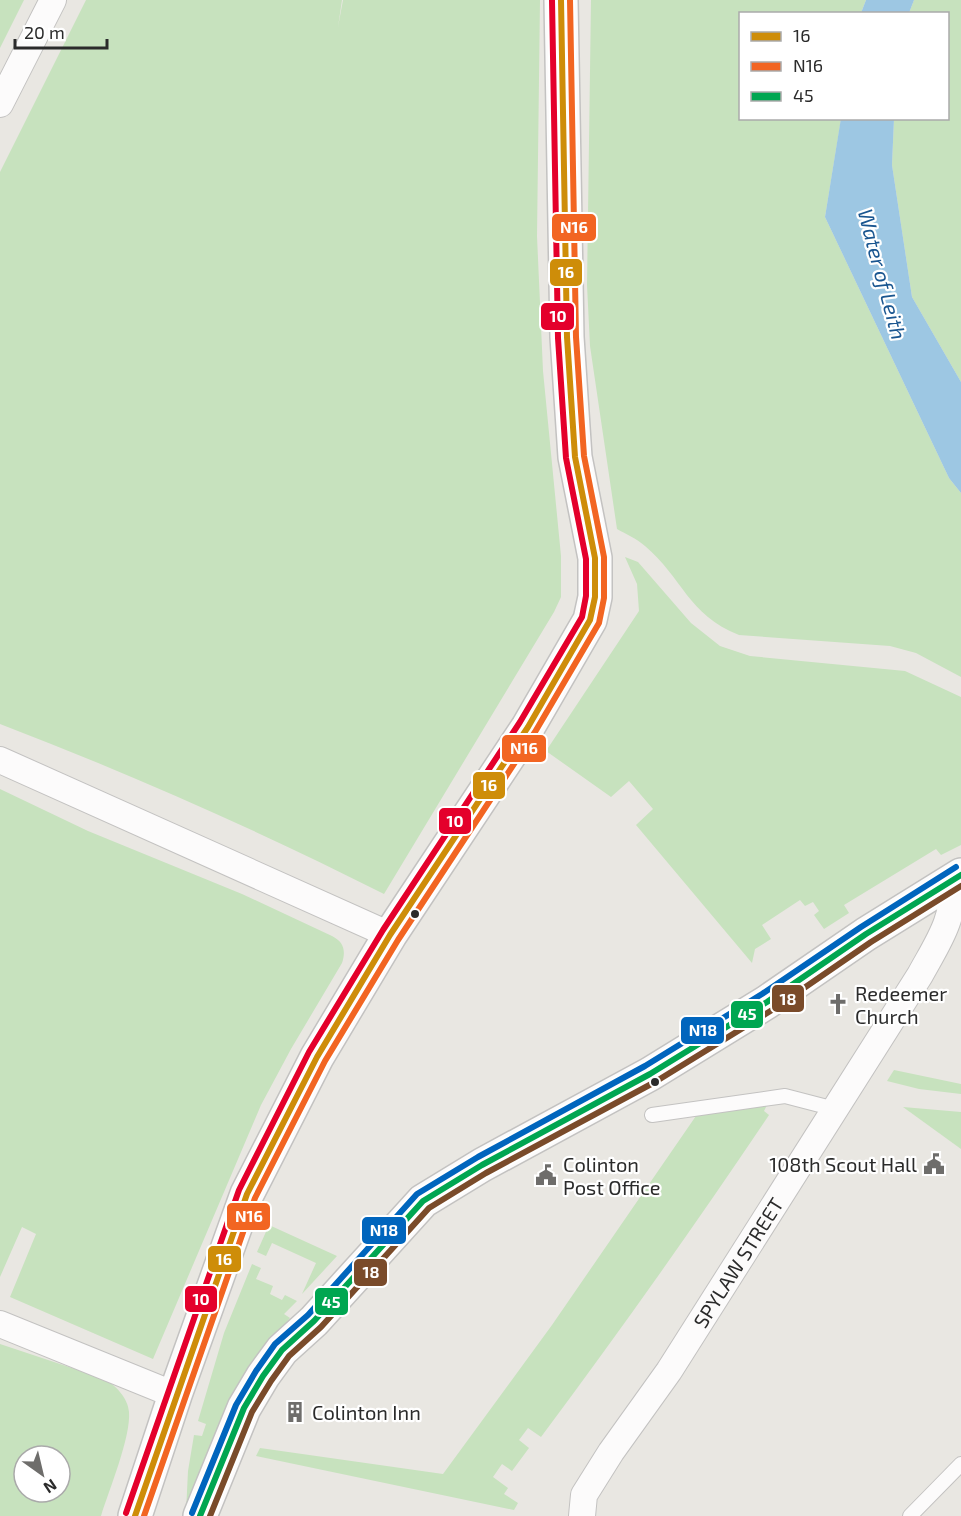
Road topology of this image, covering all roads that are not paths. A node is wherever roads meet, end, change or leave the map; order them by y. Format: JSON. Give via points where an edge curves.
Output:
{"nodes":[{"id":1,"x":53,"y":0,"type":"edge"},
{"id":2,"x":561,"y":0,"type":"edge"},
{"id":3,"x":0,"y":104,"type":"edge"},
{"id":4,"x":0,"y":760,"type":"edge"},
{"id":5,"x":957,"y":877,"type":"edge"},
{"id":6,"x":390,"y":935,"type":"junction"},
{"id":7,"x":835,"y":1108,"type":"junction"},
{"id":8,"x":652,"y":1115,"type":"dead end"},
{"id":9,"x":0,"y":1324,"type":"edge"},
{"id":10,"x":175,"y":1395,"type":"junction"},
{"id":11,"x":961,"y":1464,"type":"edge"},
{"id":12,"x":135,"y":1516,"type":"edge"},
{"id":13,"x":200,"y":1516,"type":"edge"},
{"id":14,"x":582,"y":1516,"type":"edge"},
{"id":15,"x":910,"y":1516,"type":"edge"}],
"edges":[{"from":1,"to":3,"type":"street"},
{"from":2,"to":6,"type":"street","via":[[567,337],[574,457],[595,558],[595,597],[590,620],[528,727]]},
{"from":4,"to":6,"type":"street"},
{"from":5,"to":7,"type":"street","name":"SPYLAW STREET","via":[[947,925],[920,975]]},
{"from":5,"to":13,"type":"street","via":[[650,1074],[423,1201],[314,1321],[282,1350],[263,1376],[244,1408]]},
{"from":6,"to":10,"type":"street","via":[[317,1057],[248,1194]]},
{"from":7,"to":8,"type":"lane","via":[[785,1096]]},
{"from":7,"to":14,"type":"street","name":"SPYLAW STREET","via":[[676,1362],[584,1495]]},
{"from":9,"to":10,"type":"street"},
{"from":10,"to":12,"type":"street"},
{"from":11,"to":15,"type":"lane"}]}
